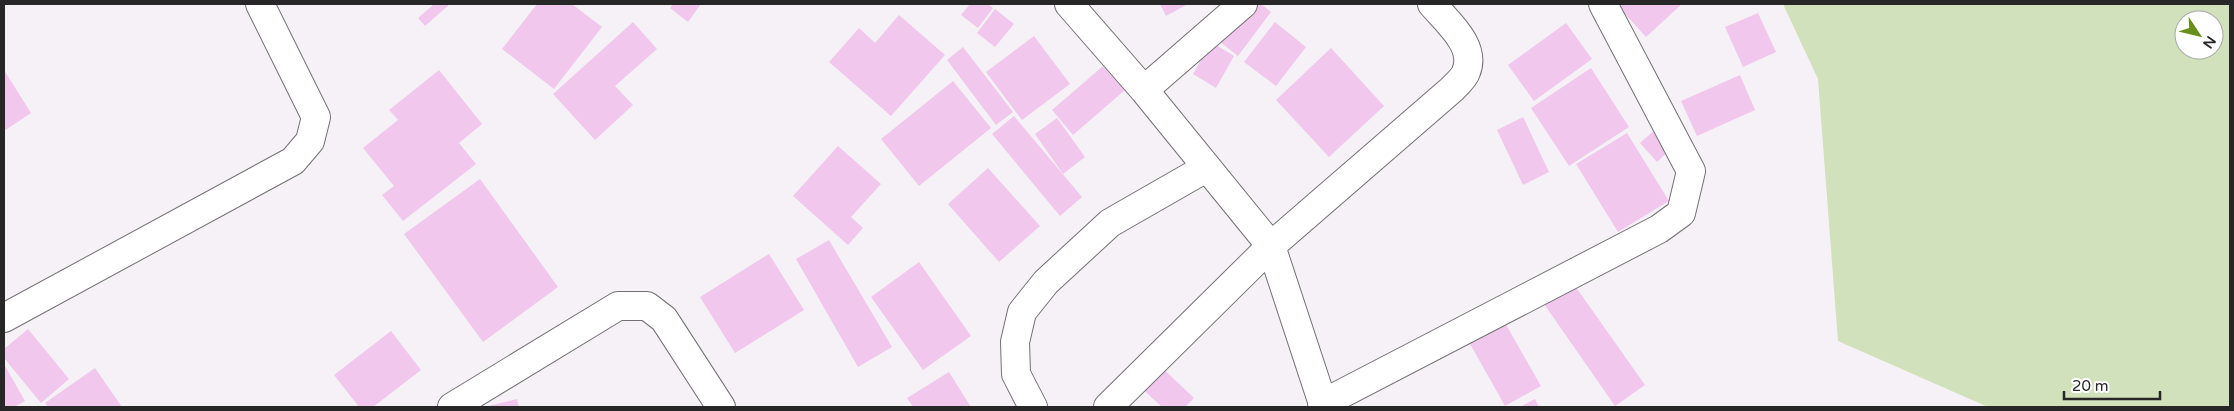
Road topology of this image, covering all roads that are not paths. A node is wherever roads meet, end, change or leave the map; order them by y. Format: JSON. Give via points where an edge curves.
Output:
{"nodes":[{"id":1,"x":260,"y":4,"type":"edge"},
{"id":2,"x":1069,"y":4,"type":"edge"},
{"id":3,"x":1243,"y":4,"type":"edge"},
{"id":4,"x":1432,"y":4,"type":"edge"},
{"id":5,"x":1602,"y":4,"type":"edge"},
{"id":6,"x":1144,"y":90,"type":"junction"},
{"id":7,"x":1206,"y":168,"type":"junction"},
{"id":8,"x":1271,"y":246,"type":"junction"},
{"id":9,"x":4,"y":318,"type":"edge"},
{"id":10,"x":1323,"y":406,"type":"edge"},
{"id":11,"x":452,"y":407,"type":"edge"},
{"id":12,"x":721,"y":407,"type":"edge"},
{"id":13,"x":1033,"y":407,"type":"edge"},
{"id":14,"x":1108,"y":407,"type":"edge"}],
"edges":[{"from":1,"to":9,"type":"street","via":[[316,117],[310,141],[293,161]]},
{"from":2,"to":6,"type":"street"},
{"from":3,"to":6,"type":"street"},
{"from":4,"to":8,"type":"street","via":[[1464,43],[1469,57],[1466,73],[1451,90]]},
{"from":5,"to":10,"type":"street","via":[[1690,171],[1681,213],[1659,229]]},
{"from":6,"to":7,"type":"street"},
{"from":7,"to":8,"type":"street"},
{"from":7,"to":13,"type":"street","via":[[1110,223],[1046,282],[1022,312],[1016,342],[1016,374]]},
{"from":8,"to":10,"type":"street"},
{"from":8,"to":14,"type":"street"},
{"from":11,"to":12,"type":"street","via":[[618,306],[647,306],[664,319]]}]}
